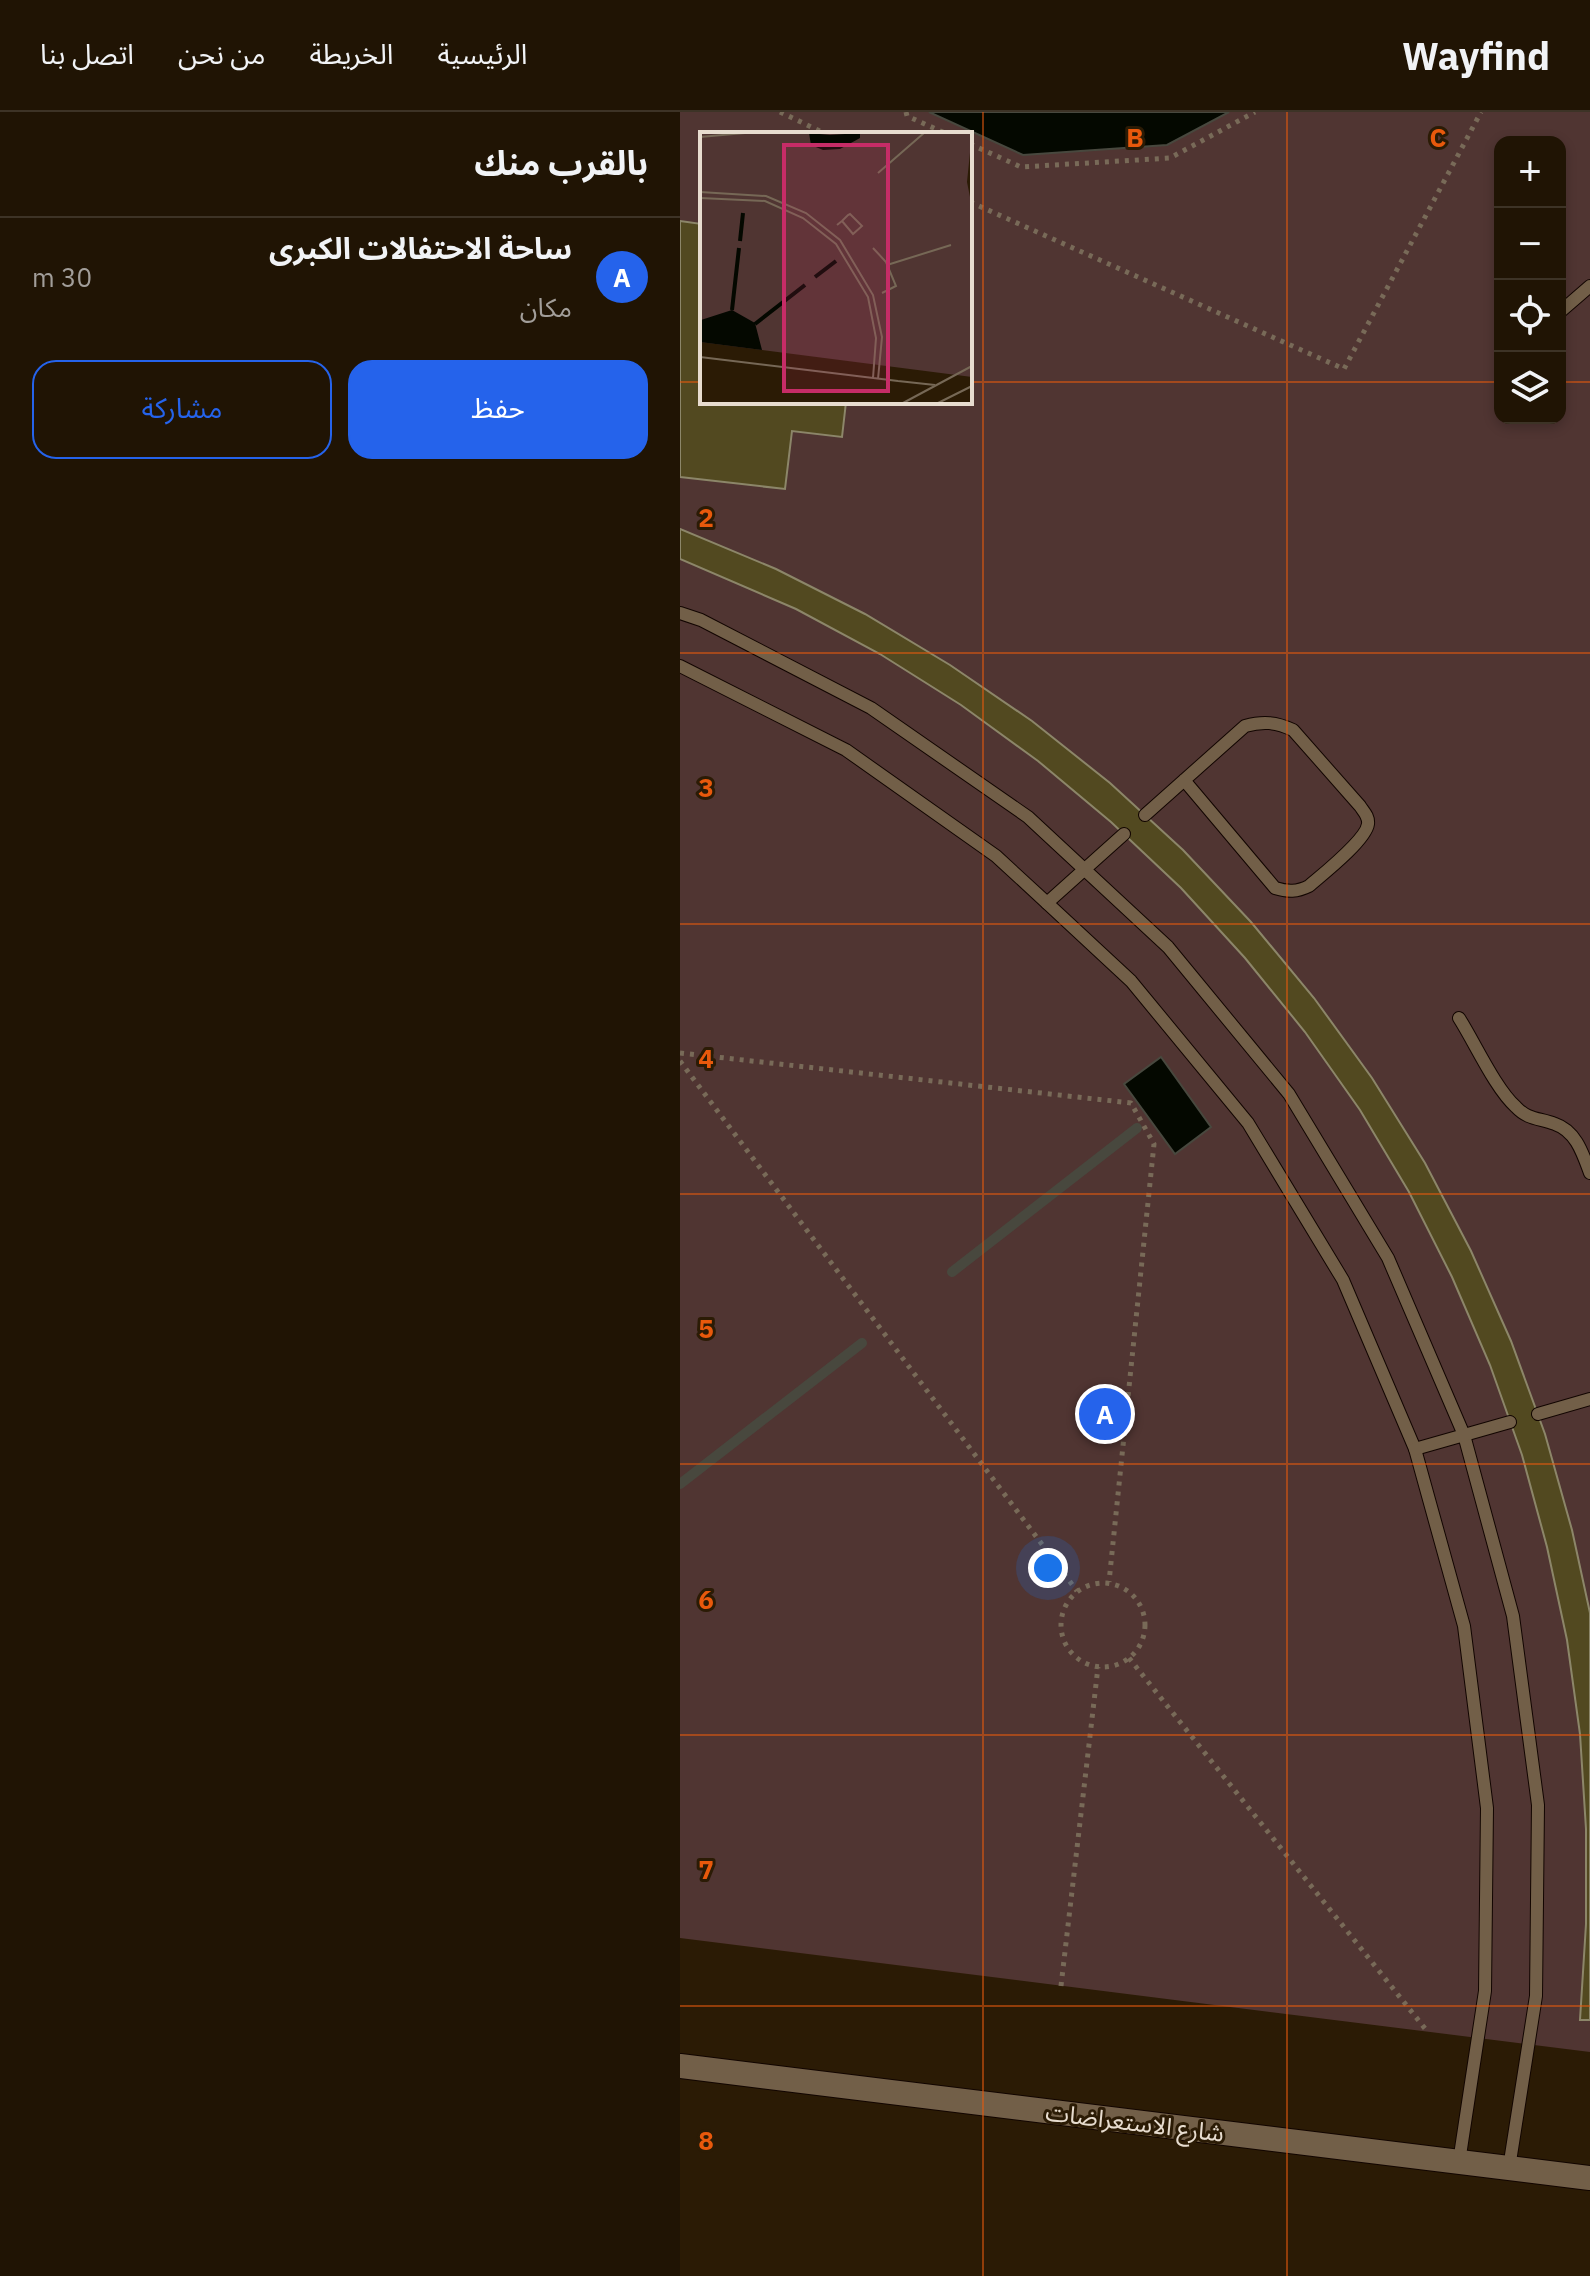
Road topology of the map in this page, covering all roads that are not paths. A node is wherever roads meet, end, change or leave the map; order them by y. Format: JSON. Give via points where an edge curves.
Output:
{"nodes":[{"id":1,"x":1590,"y":286,"type":"edge"},
{"id":2,"x":1566,"y":307,"type":"edge"},
{"id":3,"x":680,"y":613,"type":"edge"},
{"id":4,"x":680,"y":666,"type":"edge"},
{"id":5,"x":1184,"y":780,"type":"junction"},
{"id":6,"x":1145,"y":815,"type":"dead end"},
{"id":7,"x":1124,"y":834,"type":"dead end"},
{"id":8,"x":1085,"y":869,"type":"junction"},
{"id":9,"x":1047,"y":903,"type":"junction"},
{"id":10,"x":1459,"y":1018,"type":"dead end"},
{"id":11,"x":1589,"y":1168,"type":"edge"},
{"id":12,"x":1590,"y":1399,"type":"edge"},
{"id":13,"x":1538,"y":1414,"type":"dead end"},
{"id":14,"x":1510,"y":1422,"type":"dead end"},
{"id":15,"x":1464,"y":1435,"type":"junction"},
{"id":16,"x":1415,"y":1449,"type":"junction"},
{"id":17,"x":680,"y":2066,"type":"edge"},
{"id":18,"x":1459,"y":2162,"type":"junction"},
{"id":19,"x":1509,"y":2168,"type":"junction"},
{"id":20,"x":1590,"y":2178,"type":"edge"}],
"edges":[{"from":1,"to":2,"type":"lane"},
{"from":3,"to":8,"type":"lane","via":[[871,708],[1028,817]]},
{"from":4,"to":9,"type":"lane","via":[[846,750],[996,856]]},
{"from":5,"to":5,"type":"lane","via":[[1245,726],[1278,724],[1293,730],[1360,806],[1368,824],[1363,836],[1309,886],[1288,892],[1275,888]]},
{"from":5,"to":6,"type":"lane"},
{"from":7,"to":8,"type":"lane"},
{"from":8,"to":9,"type":"lane"},
{"from":8,"to":15,"type":"lane","via":[[1168,947],[1289,1094],[1388,1258]]},
{"from":9,"to":16,"type":"lane","via":[[1131,981],[1248,1123],[1343,1280]]},
{"from":10,"to":11,"type":"lane","via":[[1513,1105],[1538,1122],[1568,1132]]},
{"from":12,"to":13,"type":"lane"},
{"from":14,"to":15,"type":"lane"},
{"from":15,"to":16,"type":"lane"},
{"from":15,"to":19,"type":"lane","via":[[1513,1616],[1538,1805],[1536,1996]]},
{"from":16,"to":18,"type":"lane","via":[[1464,1626],[1487,1808],[1485,1991]]},
{"from":17,"to":18,"type":"street","name":"شارع الاستعراضات"},
{"from":18,"to":19,"type":"street","name":"شارع الاستعراضات"},
{"from":19,"to":20,"type":"street","name":"شارع الاستعراضات"}]}
